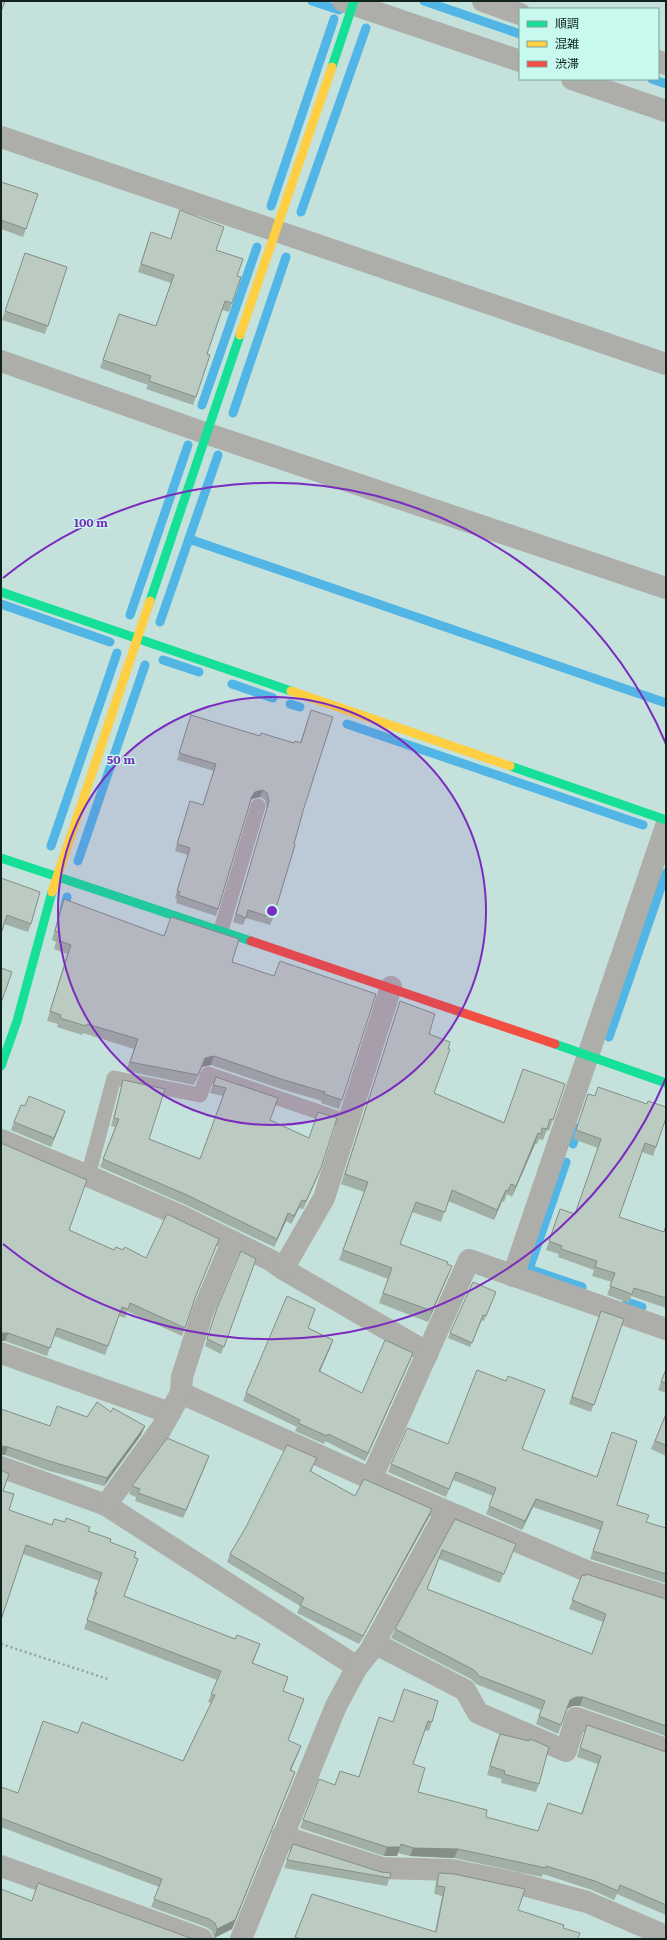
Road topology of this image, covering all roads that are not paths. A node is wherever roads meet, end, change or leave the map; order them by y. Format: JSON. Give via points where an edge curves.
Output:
{"nodes":[{"id":1,"x":483,"y":1,"type":"edge"},
{"id":2,"x":350,"y":2,"type":"edge"},
{"id":3,"x":519,"y":14,"type":"edge"},
{"id":4,"x":519,"y":61,"type":"edge"},
{"id":5,"x":575,"y":80,"type":"edge"},
{"id":6,"x":666,"y":111,"type":"edge"},
{"id":7,"x":1,"y":137,"type":"edge"},
{"id":8,"x":275,"y":232,"type":"junction"},
{"id":9,"x":1,"y":361,"type":"edge"},
{"id":10,"x":666,"y":364,"type":"edge"},
{"id":11,"x":205,"y":433,"type":"junction"},
{"id":12,"x":666,"y":588,"type":"edge"},
{"id":13,"x":1,"y":592,"type":"edge"},
{"id":14,"x":137,"y":639,"type":"junction"},
{"id":15,"x":258,"y":806,"type":"dead end"},
{"id":16,"x":666,"y":820,"type":"edge"},
{"id":17,"x":666,"y":826,"type":"edge"},
{"id":18,"x":1,"y":858,"type":"edge"},
{"id":19,"x":56,"y":876,"type":"junction"},
{"id":20,"x":221,"y":930,"type":"junction"},
{"id":21,"x":391,"y":987,"type":"junction"},
{"id":22,"x":588,"y":1055,"type":"junction"},
{"id":23,"x":1,"y":1066,"type":"edge"},
{"id":24,"x":666,"y":1083,"type":"edge"},
{"id":25,"x":348,"y":1122,"type":"junction"},
{"id":26,"x":1,"y":1140,"type":"edge"},
{"id":27,"x":88,"y":1176,"type":"junction"},
{"id":28,"x":232,"y":1242,"type":"junction"},
{"id":29,"x":283,"y":1269,"type":"junction"},
{"id":30,"x":514,"y":1276,"type":"junction"},
{"id":31,"x":666,"y":1329,"type":"edge"},
{"id":32,"x":1,"y":1353,"type":"edge"},
{"id":33,"x":428,"y":1353,"type":"junction"},
{"id":34,"x":181,"y":1393,"type":"junction"},
{"id":35,"x":170,"y":1413,"type":"junction"},
{"id":36,"x":1,"y":1467,"type":"edge"},
{"id":37,"x":371,"y":1479,"type":"junction"},
{"id":38,"x":106,"y":1505,"type":"junction"},
{"id":39,"x":446,"y":1512,"type":"junction"},
{"id":40,"x":666,"y":1596,"type":"edge"},
{"id":41,"x":374,"y":1643,"type":"junction"},
{"id":42,"x":357,"y":1667,"type":"junction"},
{"id":43,"x":666,"y":1749,"type":"edge"},
{"id":44,"x":282,"y":1836,"type":"junction"},
{"id":45,"x":1,"y":1866,"type":"edge"},
{"id":46,"x":666,"y":1936,"type":"edge"},
{"id":47,"x":202,"y":1939,"type":"edge"},
{"id":48,"x":241,"y":1939,"type":"edge"}],
"edges":[{"from":1,"to":3,"type":"street"},
{"from":2,"to":4,"type":"street"},
{"from":2,"to":8,"type":"street"},
{"from":5,"to":6,"type":"street"},
{"from":7,"to":8,"type":"street"},
{"from":8,"to":10,"type":"street"},
{"from":8,"to":11,"type":"street"},
{"from":9,"to":11,"type":"street"},
{"from":11,"to":12,"type":"street"},
{"from":11,"to":14,"type":"street"},
{"from":13,"to":14,"type":"street"},
{"from":14,"to":16,"type":"street"},
{"from":14,"to":19,"type":"street"},
{"from":15,"to":20,"type":"lane"},
{"from":17,"to":22,"type":"street"},
{"from":18,"to":19,"type":"street"},
{"from":19,"to":20,"type":"street"},
{"from":19,"to":23,"type":"street","via":[[17,1021]]},
{"from":20,"to":21,"type":"street"},
{"from":21,"to":22,"type":"street"},
{"from":21,"to":25,"type":"street"},
{"from":22,"to":24,"type":"street"},
{"from":22,"to":30,"type":"street"},
{"from":25,"to":27,"type":"lane","via":[[208,1074],[200,1095],[114,1078]]},
{"from":25,"to":29,"type":"street","via":[[324,1198]]},
{"from":26,"to":27,"type":"street"},
{"from":27,"to":28,"type":"street","via":[[179,1215]]},
{"from":28,"to":29,"type":"street"},
{"from":28,"to":34,"type":"street","via":[[203,1311],[182,1377]]},
{"from":29,"to":33,"type":"street"},
{"from":30,"to":31,"type":"street"},
{"from":30,"to":33,"type":"street","via":[[469,1260]]},
{"from":32,"to":35,"type":"street"},
{"from":33,"to":37,"type":"street"},
{"from":34,"to":35,"type":"street"},
{"from":34,"to":37,"type":"street"},
{"from":35,"to":38,"type":"street"},
{"from":36,"to":38,"type":"street"},
{"from":37,"to":39,"type":"street"},
{"from":38,"to":42,"type":"street"},
{"from":39,"to":40,"type":"street","via":[[589,1572]]},
{"from":39,"to":41,"type":"street"},
{"from":41,"to":42,"type":"street"},
{"from":41,"to":43,"type":"street","via":[[465,1690],[478,1713],[566,1751],[576,1718]]},
{"from":42,"to":44,"type":"street","via":[[336,1706]]},
{"from":44,"to":46,"type":"street","via":[[382,1868],[452,1870],[516,1883],[587,1902]]},
{"from":44,"to":48,"type":"street"},
{"from":45,"to":47,"type":"street"}]}
